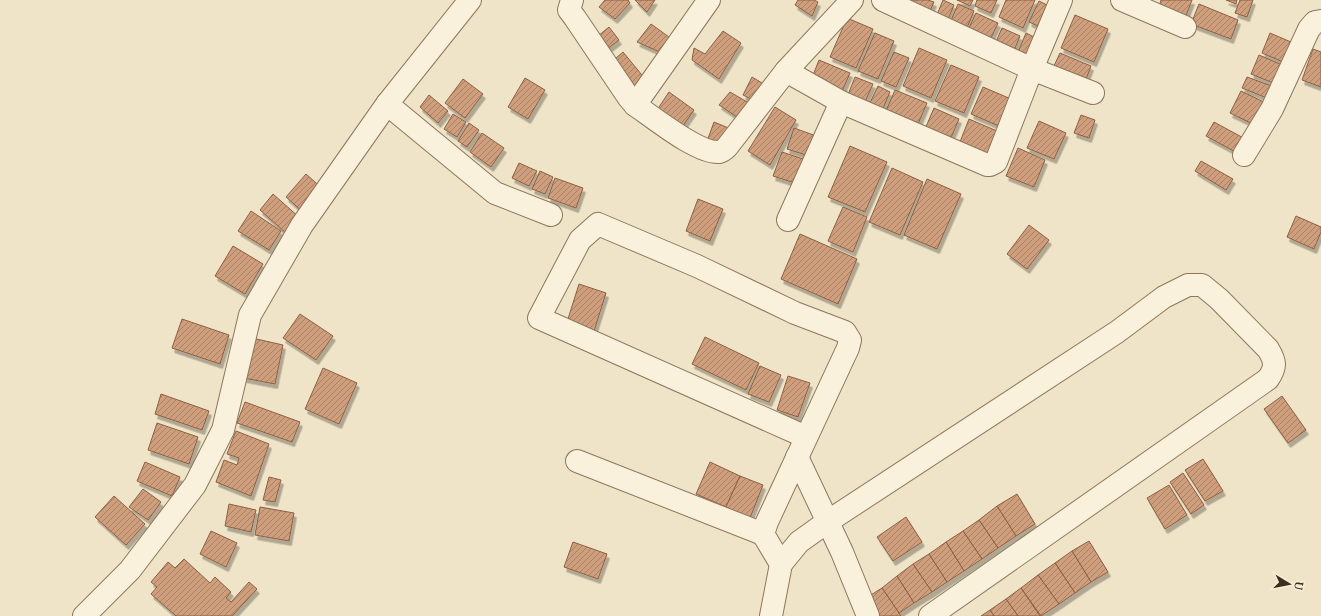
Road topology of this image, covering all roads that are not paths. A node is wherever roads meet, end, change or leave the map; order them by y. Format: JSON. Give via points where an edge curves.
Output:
{"nodes":[{"id":1,"x":470,"y":0,"type":"edge"},
{"id":2,"x":572,"y":0,"type":"edge"},
{"id":3,"x":709,"y":0,"type":"edge"},
{"id":4,"x":852,"y":0,"type":"edge"},
{"id":5,"x":883,"y":0,"type":"edge"},
{"id":6,"x":1061,"y":0,"type":"edge"},
{"id":7,"x":1122,"y":0,"type":"edge"},
{"id":8,"x":1321,"y":21,"type":"edge"},
{"id":9,"x":1185,"y":26,"type":"dead end"},
{"id":10,"x":1032,"y":69,"type":"junction"},
{"id":11,"x":786,"y":71,"type":"junction"},
{"id":12,"x":1093,"y":93,"type":"dead end"},
{"id":13,"x":841,"y":102,"type":"junction"},
{"id":14,"x":387,"y":104,"type":"junction"},
{"id":15,"x":635,"y":105,"type":"junction"},
{"id":16,"x":1244,"y":155,"type":"dead end"},
{"id":17,"x":551,"y":215,"type":"dead end"},
{"id":18,"x":788,"y":220,"type":"dead end"},
{"id":19,"x":806,"y":437,"type":"junction"},
{"id":20,"x":797,"y":457,"type":"junction"},
{"id":21,"x":577,"y":461,"type":"dead end"},
{"id":22,"x":827,"y":522,"type":"junction"},
{"id":23,"x":763,"y":534,"type":"junction"},
{"id":24,"x":781,"y":564,"type":"junction"},
{"id":25,"x":84,"y":616,"type":"edge"},
{"id":26,"x":771,"y":616,"type":"edge"},
{"id":27,"x":868,"y":616,"type":"edge"},
{"id":28,"x":930,"y":616,"type":"edge"}],
"edges":[{"from":1,"to":14,"type":"street"},
{"from":2,"to":15,"type":"street","via":[[572,14]]},
{"from":3,"to":15,"type":"street"},
{"from":4,"to":11,"type":"street"},
{"from":5,"to":10,"type":"street"},
{"from":6,"to":10,"type":"street"},
{"from":7,"to":9,"type":"street"},
{"from":8,"to":16,"type":"street","via":[[1315,22],[1310,29],[1272,108]]},
{"from":10,"to":12,"type":"street"},
{"from":10,"to":13,"type":"street","via":[[996,162],[990,165]]},
{"from":11,"to":13,"type":"street"},
{"from":11,"to":15,"type":"street","via":[[727,147],[718,152],[693,145]]},
{"from":13,"to":18,"type":"street"},
{"from":14,"to":17,"type":"street","via":[[495,193]]},
{"from":14,"to":25,"type":"street","via":[[302,225],[250,315],[223,430],[195,485],[130,570]]},
{"from":19,"to":19,"type":"street","via":[[538,318],[580,240],[598,224],[697,266],[795,313],[845,332],[850,340],[848,348]]},
{"from":19,"to":20,"type":"street"},
{"from":20,"to":22,"type":"street"},
{"from":20,"to":23,"type":"street"},
{"from":21,"to":23,"type":"street"},
{"from":22,"to":24,"type":"street","via":[[799,542]]},
{"from":22,"to":27,"type":"street"},
{"from":22,"to":28,"type":"street","via":[[1117,332],[1164,297],[1188,285],[1202,285],[1268,350],[1274,359],[1274,370],[1268,379]]},
{"from":23,"to":24,"type":"street"},
{"from":24,"to":26,"type":"street"}]}
